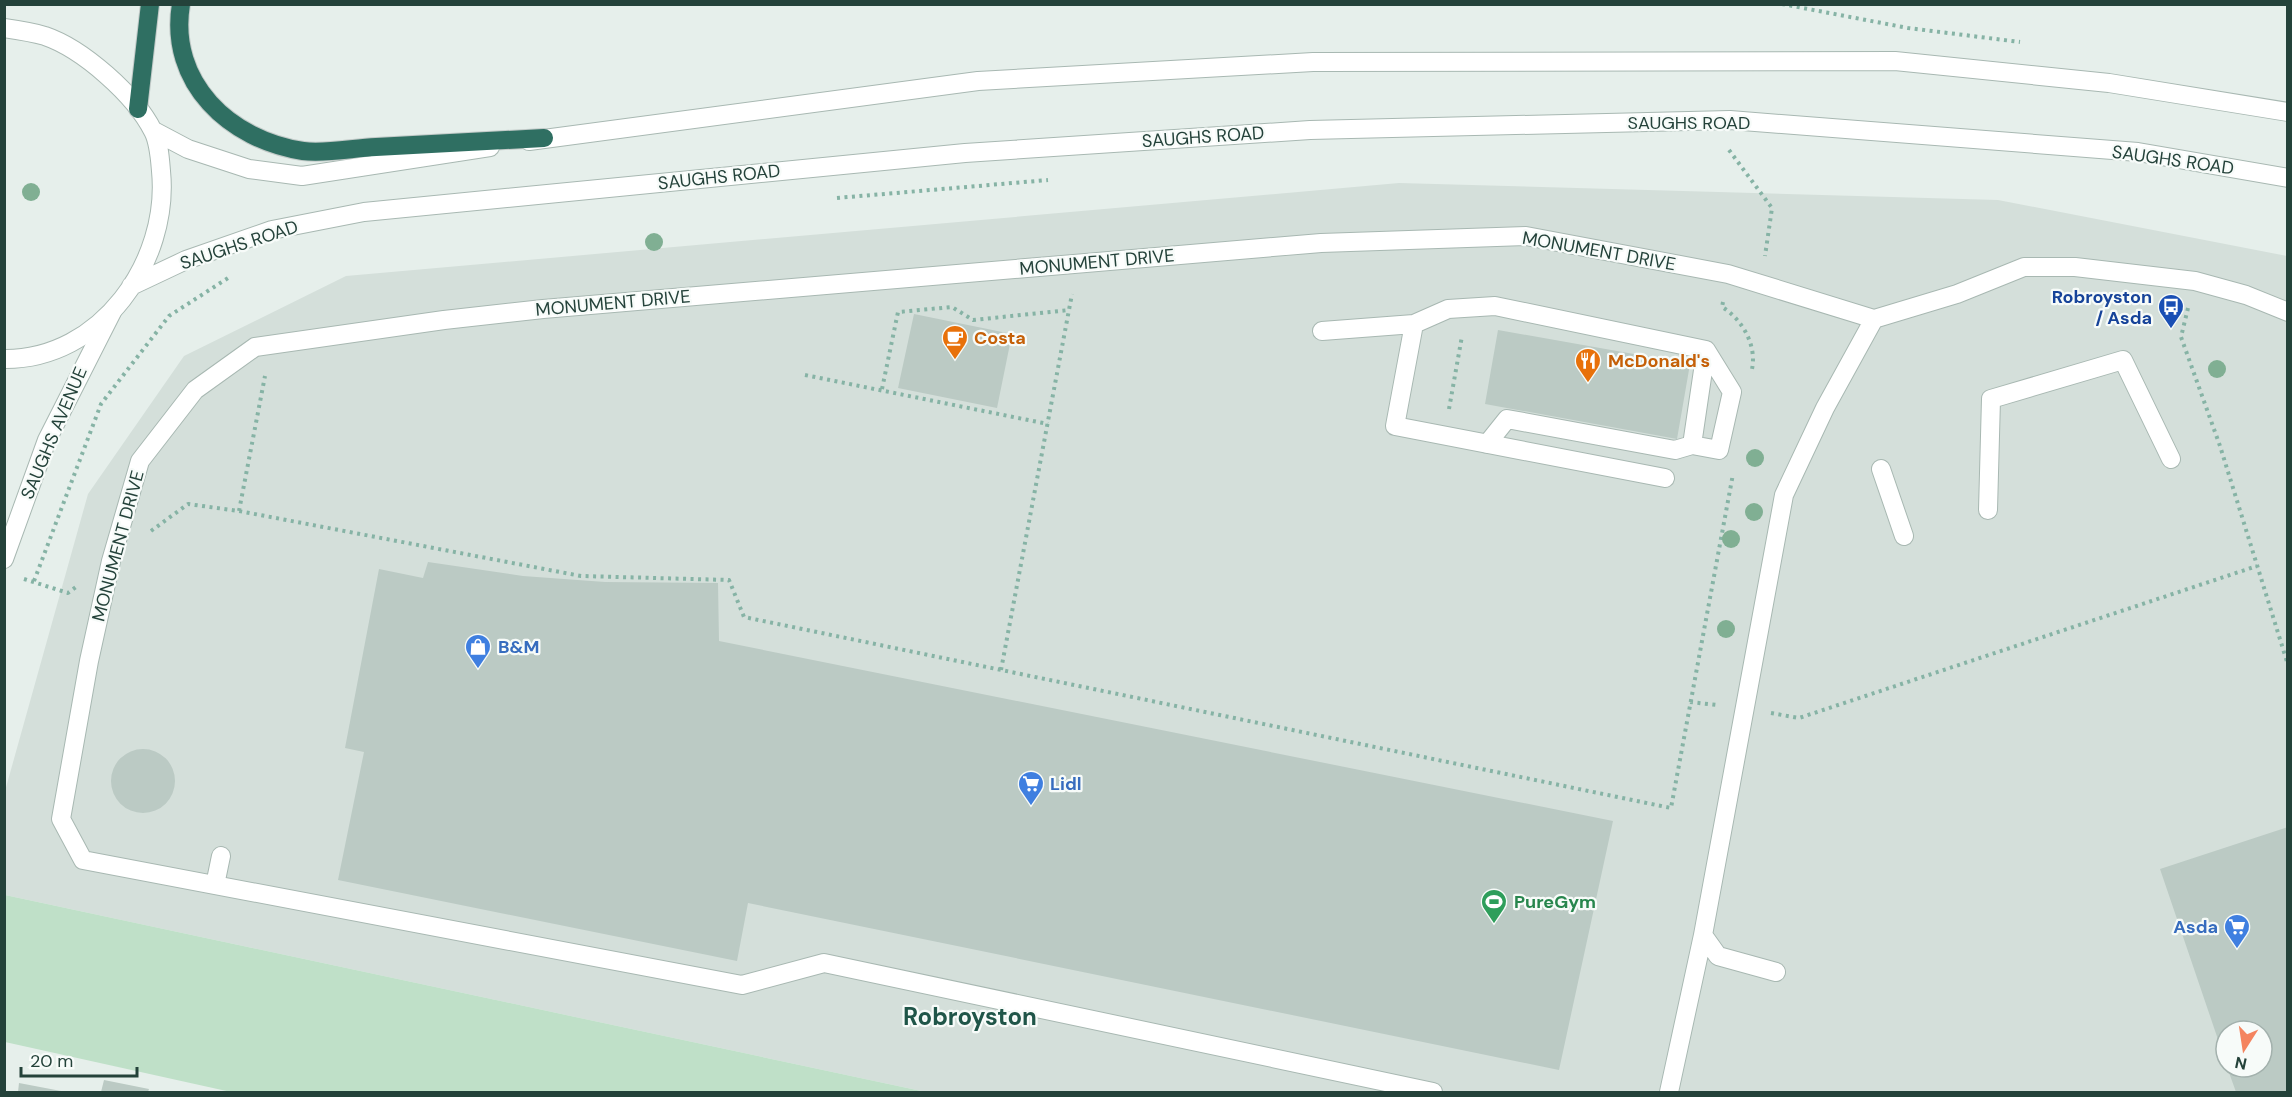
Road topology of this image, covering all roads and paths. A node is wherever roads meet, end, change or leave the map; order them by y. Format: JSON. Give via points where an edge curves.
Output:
{"nodes":[{"id":1,"x":150,"y":4,"type":"edge"},
{"id":2,"x":181,"y":4,"type":"edge"},
{"id":3,"x":4,"y":28,"type":"edge"},
{"id":4,"x":138,"y":109,"type":"junction"},
{"id":5,"x":2288,"y":112,"type":"edge"},
{"id":6,"x":154,"y":131,"type":"junction"},
{"id":7,"x":544,"y":138,"type":"junction"},
{"id":8,"x":1738,"y":146,"type":"dead end"},
{"id":9,"x":2288,"y":178,"type":"edge"},
{"id":10,"x":1053,"y":179,"type":"dead end"},
{"id":11,"x":825,"y":199,"type":"dead end"},
{"id":12,"x":1754,"y":254,"type":"dead end"},
{"id":13,"x":1078,"y":263,"type":"junction"},
{"id":14,"x":235,"y":274,"type":"dead end"},
{"id":15,"x":1728,"y":274,"type":"junction"},
{"id":16,"x":2195,"y":281,"type":"junction"},
{"id":17,"x":131,"y":286,"type":"junction"},
{"id":18,"x":1448,"y":309,"type":"junction"},
{"id":19,"x":1069,"y":310,"type":"junction"},
{"id":20,"x":113,"y":311,"type":"junction"},
{"id":21,"x":2288,"y":312,"type":"edge"},
{"id":22,"x":1874,"y":319,"type":"junction"},
{"id":23,"x":1414,"y":324,"type":"junction"},
{"id":24,"x":1322,"y":331,"type":"dead end"},
{"id":25,"x":255,"y":347,"type":"junction"},
{"id":26,"x":1706,"y":350,"type":"junction"},
{"id":27,"x":4,"y":359,"type":"edge"},
{"id":28,"x":805,"y":375,"type":"dead end"},
{"id":29,"x":1751,"y":379,"type":"dead end"},
{"id":30,"x":882,"y":389,"type":"junction"},
{"id":31,"x":1048,"y":424,"type":"junction"},
{"id":32,"x":1443,"y":435,"type":"junction"},
{"id":33,"x":1487,"y":444,"type":"junction"},
{"id":34,"x":1692,"y":445,"type":"junction"},
{"id":35,"x":2171,"y":459,"type":"dead end"},
{"id":36,"x":1881,"y":470,"type":"dead end"},
{"id":37,"x":1733,"y":471,"type":"dead end"},
{"id":38,"x":1665,"y":478,"type":"dead end"},
{"id":39,"x":1988,"y":510,"type":"dead end"},
{"id":40,"x":239,"y":511,"type":"junction"},
{"id":41,"x":150,"y":532,"type":"dead end"},
{"id":42,"x":1904,"y":536,"type":"dead end"},
{"id":43,"x":4,"y":559,"type":"edge"},
{"id":44,"x":111,"y":561,"type":"junction"},
{"id":45,"x":2257,"y":566,"type":"junction"},
{"id":46,"x":2288,"y":665,"type":"edge"},
{"id":47,"x":1000,"y":670,"type":"junction"},
{"id":48,"x":1690,"y":702,"type":"junction"},
{"id":49,"x":1744,"y":708,"type":"junction"},
{"id":50,"x":221,"y":856,"type":"dead end"},
{"id":51,"x":215,"y":885,"type":"junction"},
{"id":52,"x":1703,"y":935,"type":"junction"},
{"id":53,"x":1776,"y":972,"type":"dead end"},
{"id":54,"x":1433,"y":1092,"type":"edge"},
{"id":55,"x":1669,"y":1092,"type":"edge"}],
"edges":[{"from":1,"to":4,"type":"highway"},
{"from":2,"to":7,"type":"highway","via":[[179,34],[189,73],[219,112],[239,130],[258,139],[305,151]]},
{"from":3,"to":4,"type":"street","via":[[46,36],[72,50],[116,84]]},
{"from":4,"to":6,"type":"street"},
{"from":5,"to":7,"type":"street","via":[[2109,83],[1895,60],[1313,62],[978,81]]},
{"from":6,"to":7,"type":"street","via":[[188,149],[249,170],[302,176]]},
{"from":6,"to":17,"type":"street","via":[[164,195],[150,252]]},
{"from":8,"to":12,"type":"path","via":[[1726,145],[1772,208],[1766,256]]},
{"from":9,"to":17,"type":"street","name":"SAUGHS ROAD","via":[[2138,152],[1730,120],[1311,130],[965,153],[364,212],[272,231],[186,260]]},
{"from":10,"to":11,"type":"path"},
{"from":13,"to":15,"type":"street","name":"MONUMENT DRIVE","via":[[1321,243],[1526,236]]},
{"from":13,"to":19,"type":"path"},
{"from":13,"to":25,"type":"street","name":"MONUMENT DRIVE","via":[[543,309]]},
{"from":14,"to":44,"type":"path","via":[[169,316],[101,404],[34,581],[68,592]]},
{"from":15,"to":22,"type":"street","name":"MONUMENT DRIVE"},
{"from":15,"to":29,"type":"path","via":[[1722,307],[1737,316],[1755,356]]},
{"from":16,"to":21,"type":"street"},
{"from":16,"to":22,"type":"street","via":[[2075,267],[2024,267],[1957,294]]},
{"from":16,"to":45,"type":"path","via":[[2181,337]]},
{"from":17,"to":20,"type":"street"},
{"from":18,"to":23,"type":"street"},
{"from":18,"to":26,"type":"street","via":[[1495,306]]},
{"from":18,"to":32,"type":"path","via":[[1451,323],[1466,321]]},
{"from":19,"to":30,"type":"path","via":[[973,320],[952,307],[898,312]]},
{"from":19,"to":31,"type":"path"},
{"from":20,"to":27,"type":"street","via":[[88,333],[65,346],[42,354]]},
{"from":20,"to":43,"type":"street","name":"SAUGHS AVENUE","via":[[47,440]]},
{"from":22,"to":49,"type":"street","via":[[1825,408],[1784,495]]},
{"from":23,"to":24,"type":"street"},
{"from":23,"to":32,"type":"street","via":[[1395,426]]},
{"from":25,"to":40,"type":"path","via":[[265,374]]},
{"from":25,"to":44,"type":"street","name":"MONUMENT DRIVE","via":[[195,390],[140,461]]},
{"from":26,"to":34,"type":"street"},
{"from":26,"to":34,"type":"street","via":[[1732,392],[1719,450]]},
{"from":28,"to":30,"type":"path"},
{"from":30,"to":31,"type":"path"},
{"from":31,"to":47,"type":"path"},
{"from":32,"to":33,"type":"street"},
{"from":33,"to":34,"type":"street","via":[[1507,419],[1676,450]]},
{"from":33,"to":38,"type":"street"},
{"from":35,"to":39,"type":"street","via":[[2123,360],[1991,399]]},
{"from":36,"to":42,"type":"street"},
{"from":37,"to":48,"type":"path"},
{"from":40,"to":41,"type":"path","via":[[188,504]]},
{"from":40,"to":47,"type":"path","via":[[581,576],[729,580],[744,617]]},
{"from":44,"to":51,"type":"street","name":"MONUMENT DRIVE","via":[[61,819],[83,860]]},
{"from":45,"to":46,"type":"path"},
{"from":45,"to":49,"type":"path","via":[[1799,718]]},
{"from":47,"to":48,"type":"path","via":[[1671,808]]},
{"from":48,"to":49,"type":"path"},
{"from":49,"to":52,"type":"street"},
{"from":50,"to":51,"type":"street"},
{"from":51,"to":54,"type":"street","via":[[742,985],[824,963]]},
{"from":52,"to":53,"type":"street","via":[[1718,956]]},
{"from":52,"to":55,"type":"street"}]}
